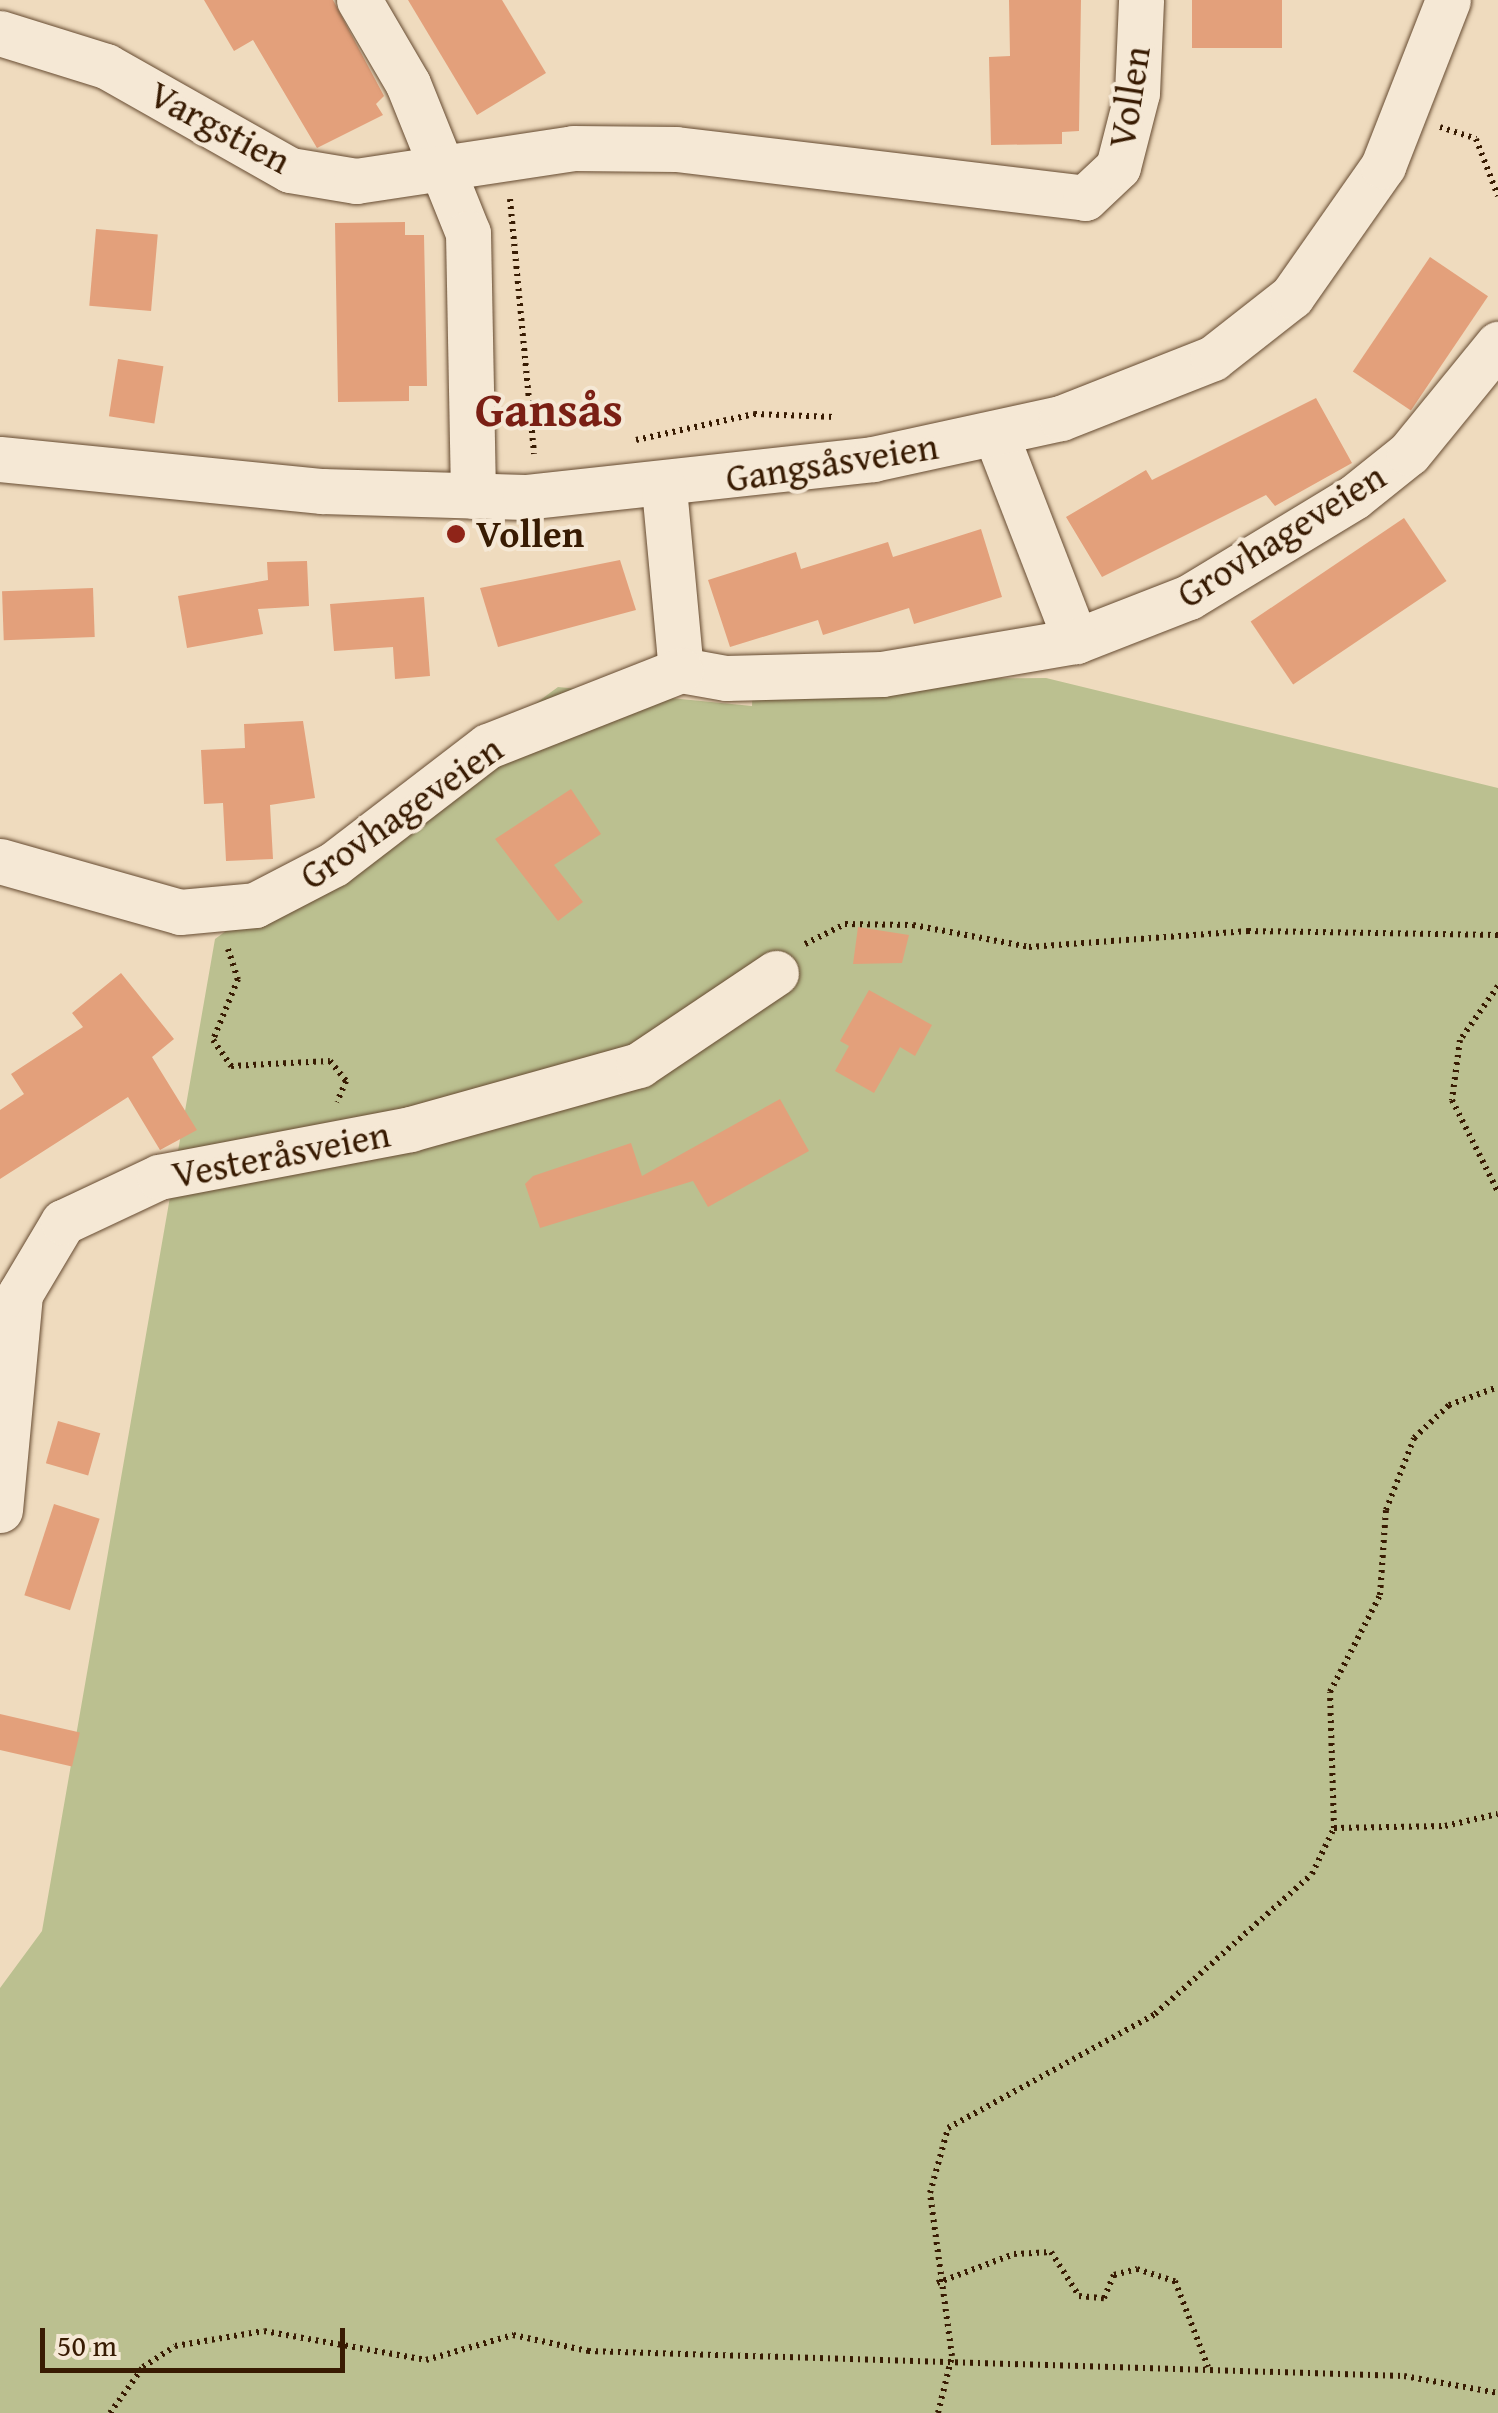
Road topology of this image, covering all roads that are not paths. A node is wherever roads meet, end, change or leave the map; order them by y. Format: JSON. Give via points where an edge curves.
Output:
{"nodes":[{"id":1,"x":358,"y":0,"type":"edge"},
{"id":2,"x":1141,"y":0,"type":"edge"},
{"id":3,"x":1448,"y":0,"type":"edge"},
{"id":4,"x":0,"y":33,"type":"edge"},
{"id":5,"x":448,"y":171,"type":"junction"},
{"id":6,"x":1498,"y":344,"type":"edge"},
{"id":7,"x":996,"y":434,"type":"junction"},
{"id":8,"x":0,"y":459,"type":"edge"},
{"id":9,"x":664,"y":488,"type":"junction"},
{"id":10,"x":472,"y":496,"type":"junction"},
{"id":11,"x":1076,"y":641,"type":"junction"},
{"id":12,"x":681,"y":670,"type":"junction"},
{"id":13,"x":0,"y":861,"type":"edge"},
{"id":14,"x":776,"y":973,"type":"road end"},
{"id":15,"x":0,"y":1510,"type":"edge"}],
"edges":[{"from":1,"to":5,"type":"street"},
{"from":2,"to":5,"type":"street","name":"Vollen","via":[[1137,93],[1118,167],[1086,198],[676,149],[573,148]]},
{"from":3,"to":7,"type":"street","name":"Gangsåsveien","via":[[1410,107],[1331,252],[1254,330],[1174,378]]},
{"from":4,"to":5,"type":"street","name":"Vargstien","via":[[106,66],[290,170],[356,181]]},
{"from":5,"to":10,"type":"street","via":[[468,233]]},
{"from":6,"to":11,"type":"street","name":"Grovhageveien","via":[[1409,453],[1354,498],[1189,597]]},
{"from":7,"to":9,"type":"street","name":"Gangsåsveien"},
{"from":7,"to":11,"type":"street"},
{"from":8,"to":10,"type":"street","name":"Gangsåsveien"},
{"from":9,"to":10,"type":"street","name":"Gangsåsveien"},
{"from":9,"to":12,"type":"street"},
{"from":11,"to":12,"type":"street","name":"Grovhageveien","via":[[882,674],[726,678]]},
{"from":12,"to":13,"type":"street","name":"Grovhageveien","via":[[488,746],[319,873],[217,914]]},
{"from":14,"to":15,"type":"street","name":"Vesteråsveien","via":[[639,1065],[410,1129],[159,1176],[63,1222],[20,1294]]}]}
